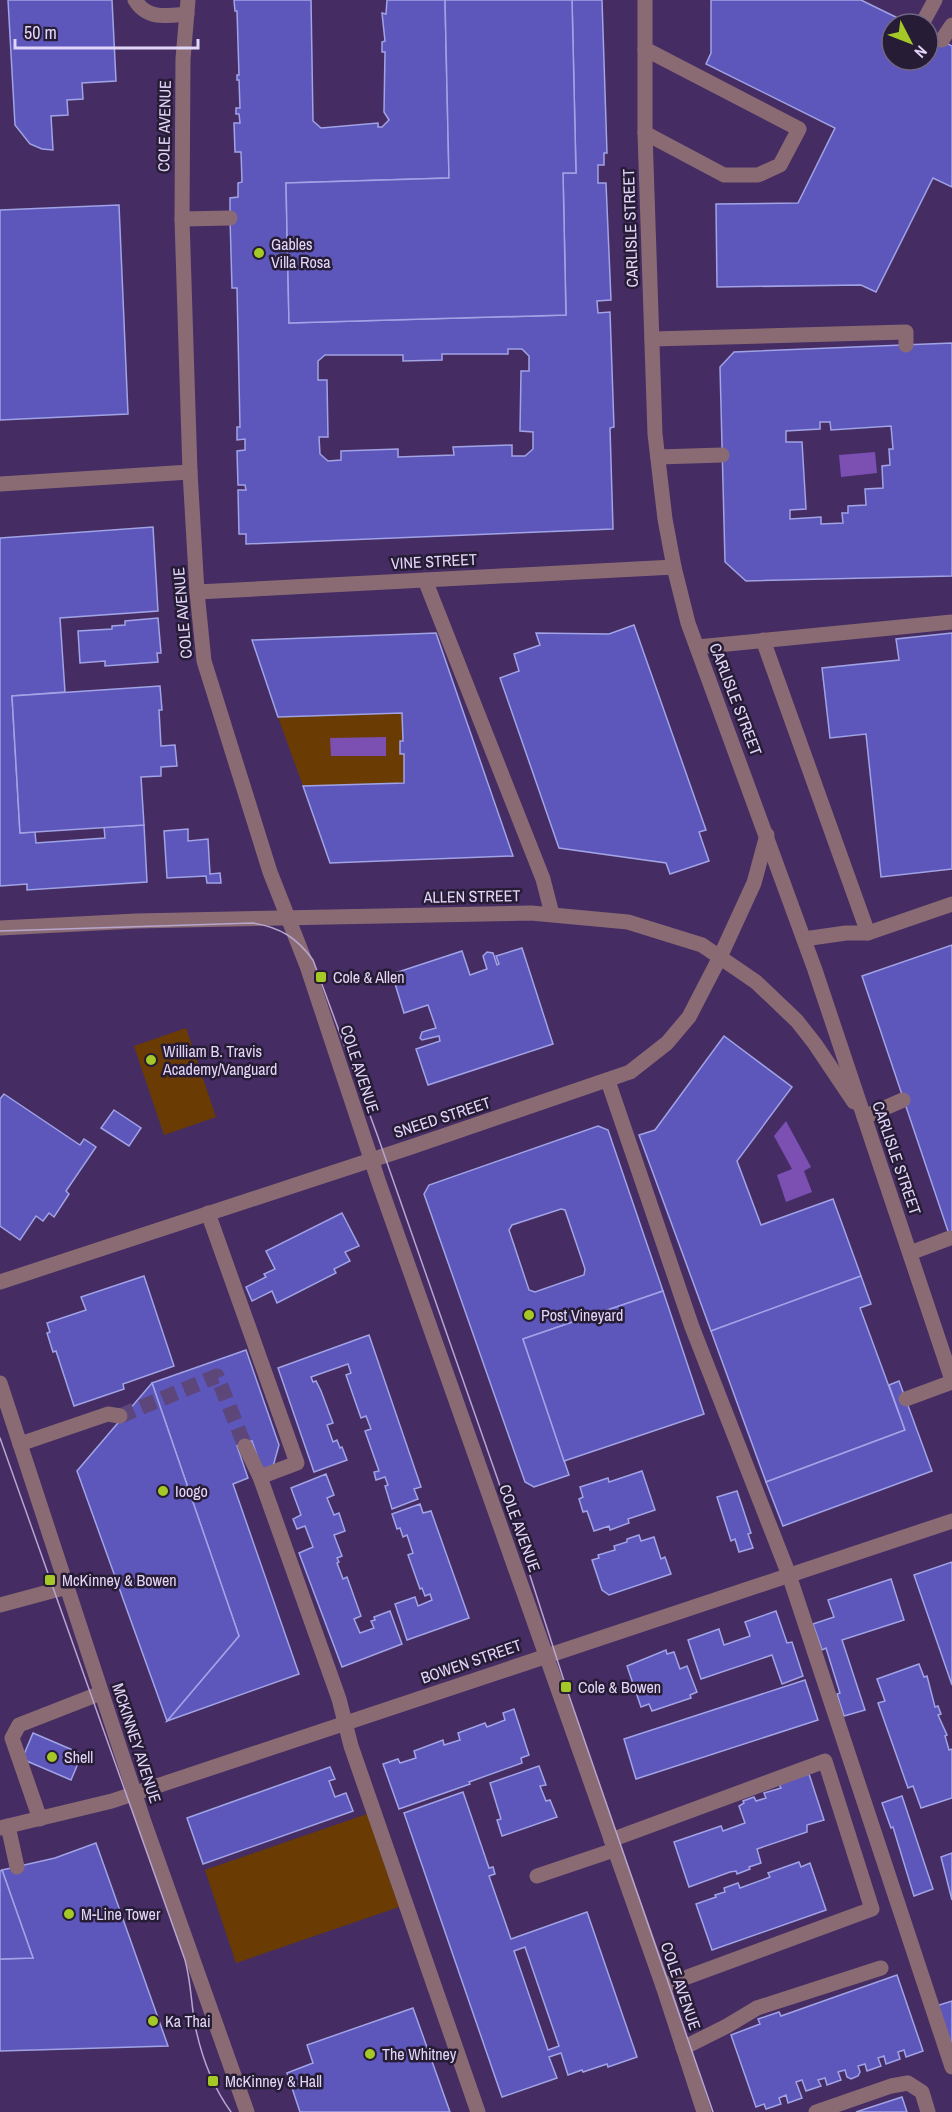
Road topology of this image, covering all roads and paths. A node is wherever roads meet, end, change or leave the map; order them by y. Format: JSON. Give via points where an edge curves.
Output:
{"nodes":[{"id":1,"x":135,"y":0,"type":"edge"},
{"id":2,"x":645,"y":0,"type":"edge"},
{"id":3,"x":187,"y":7,"type":"edge"},
{"id":4,"x":952,"y":25,"type":"edge"},
{"id":5,"x":942,"y":40,"type":"dead end"},
{"id":6,"x":645,"y":49,"type":"junction"},
{"id":7,"x":645,"y":133,"type":"junction"},
{"id":8,"x":230,"y":218,"type":"dead end"},
{"id":9,"x":182,"y":219,"type":"junction"},
{"id":10,"x":652,"y":339,"type":"junction"},
{"id":11,"x":906,"y":345,"type":"dead end"},
{"id":12,"x":722,"y":455,"type":"dead end"},
{"id":13,"x":658,"y":457,"type":"junction"},
{"id":14,"x":190,"y":472,"type":"junction"},
{"id":15,"x":0,"y":484,"type":"edge"},
{"id":16,"x":674,"y":567,"type":"junction"},
{"id":17,"x":425,"y":580,"type":"junction"},
{"id":18,"x":197,"y":592,"type":"junction"},
{"id":19,"x":952,"y":622,"type":"edge"},
{"id":20,"x":763,"y":640,"type":"junction"},
{"id":21,"x":697,"y":647,"type":"junction"},
{"id":22,"x":767,"y":835,"type":"junction"},
{"id":23,"x":952,"y":904,"type":"edge"},
{"id":24,"x":552,"y":914,"type":"junction"},
{"id":25,"x":288,"y":918,"type":"junction"},
{"id":26,"x":0,"y":928,"type":"edge"},
{"id":27,"x":868,"y":933,"type":"junction"},
{"id":28,"x":804,"y":939,"type":"junction"},
{"id":29,"x":720,"y":957,"type":"junction"},
{"id":30,"x":608,"y":1081,"type":"junction"},
{"id":31,"x":903,"y":1100,"type":"dead end"},
{"id":32,"x":864,"y":1117,"type":"junction"},
{"id":33,"x":371,"y":1160,"type":"junction"},
{"id":34,"x":208,"y":1214,"type":"junction"},
{"id":35,"x":950,"y":1238,"type":"dead end"},
{"id":36,"x":910,"y":1253,"type":"junction"},
{"id":37,"x":0,"y":1282,"type":"edge"},
{"id":38,"x":952,"y":1381,"type":"edge"},
{"id":39,"x":0,"y":1383,"type":"edge"},
{"id":40,"x":906,"y":1399,"type":"dead end"},
{"id":41,"x":120,"y":1416,"type":"tunnel mouth"},
{"id":42,"x":20,"y":1444,"type":"junction"},
{"id":43,"x":245,"y":1446,"type":"tunnel mouth"},
{"id":44,"x":260,"y":1477,"type":"junction"},
{"id":45,"x":952,"y":1521,"type":"edge"},
{"id":46,"x":789,"y":1575,"type":"junction"},
{"id":47,"x":67,"y":1587,"type":"junction"},
{"id":48,"x":0,"y":1605,"type":"edge"},
{"id":49,"x":546,"y":1656,"type":"junction"},
{"id":50,"x":101,"y":1693,"type":"junction"},
{"id":51,"x":345,"y":1723,"type":"junction"},
{"id":52,"x":135,"y":1793,"type":"junction"},
{"id":53,"x":40,"y":1819,"type":"junction"},
{"id":54,"x":4,"y":1827,"type":"edge"},
{"id":55,"x":613,"y":1845,"type":"junction"},
{"id":56,"x":16,"y":1867,"type":"dead end"},
{"id":57,"x":537,"y":1876,"type":"dead end"},
{"id":58,"x":881,"y":1968,"type":"dead end"},
{"id":59,"x":663,"y":1986,"type":"junction"},
{"id":60,"x":683,"y":2048,"type":"junction"},
{"id":61,"x":952,"y":2067,"type":"edge"},
{"id":62,"x":247,"y":2112,"type":"edge"},
{"id":63,"x":478,"y":2112,"type":"edge"},
{"id":64,"x":704,"y":2112,"type":"edge"},
{"id":65,"x":816,"y":2112,"type":"edge"},
{"id":66,"x":928,"y":2112,"type":"edge"}],
"edges":[{"from":1,"to":3,"type":"street","via":[[140,8],[155,16]]},
{"from":2,"to":6,"type":"street","name":"CARLISLE STREET"},
{"from":3,"to":9,"type":"street","name":"COLE AVENUE"},
{"from":4,"to":5,"type":"street"},
{"from":6,"to":7,"type":"street","name":"CARLISLE STREET"},
{"from":6,"to":7,"type":"street","via":[[799,129],[780,165],[758,175],[724,175]]},
{"from":7,"to":10,"type":"street","name":"CARLISLE STREET"},
{"from":8,"to":9,"type":"street"},
{"from":9,"to":14,"type":"street","name":"COLE AVENUE"},
{"from":10,"to":11,"type":"street","via":[[789,342],[906,332]]},
{"from":10,"to":13,"type":"street","name":"CARLISLE STREET"},
{"from":12,"to":13,"type":"street"},
{"from":13,"to":16,"type":"street","name":"CARLISLE STREET"},
{"from":14,"to":15,"type":"street"},
{"from":14,"to":18,"type":"street","name":"COLE AVENUE"},
{"from":16,"to":17,"type":"street","name":"VINE STREET"},
{"from":16,"to":21,"type":"street","name":"CARLISLE STREET"},
{"from":17,"to":18,"type":"street","name":"VINE STREET"},
{"from":17,"to":24,"type":"street","via":[[543,879]]},
{"from":18,"to":25,"type":"street","name":"COLE AVENUE","via":[[204,661]]},
{"from":19,"to":20,"type":"street"},
{"from":20,"to":21,"type":"street"},
{"from":20,"to":27,"type":"street"},
{"from":21,"to":22,"type":"street","name":"CARLISLE STREET"},
{"from":22,"to":28,"type":"street","name":"CARLISLE STREET"},
{"from":22,"to":29,"type":"street","name":"SNEED STREET","via":[[754,883]]},
{"from":23,"to":27,"type":"street"},
{"from":24,"to":25,"type":"street","name":"ALLEN STREET"},
{"from":24,"to":29,"type":"street","name":"ALLEN STREET","via":[[628,922],[702,945]]},
{"from":25,"to":26,"type":"street","name":"ALLEN STREET"},
{"from":25,"to":33,"type":"street","name":"COLE AVENUE"},
{"from":27,"to":28,"type":"street"},
{"from":28,"to":32,"type":"street","name":"CARLISLE STREET"},
{"from":29,"to":30,"type":"street","name":"SNEED STREET","via":[[689,1017],[667,1043],[630,1072]]},
{"from":29,"to":32,"type":"street","name":"ALLEN STREET","via":[[756,982],[797,1021]]},
{"from":30,"to":33,"type":"street","name":"SNEED STREET"},
{"from":30,"to":46,"type":"street","via":[[692,1327]]},
{"from":31,"to":32,"type":"street"},
{"from":32,"to":36,"type":"street","name":"CARLISLE STREET"},
{"from":33,"to":34,"type":"street","name":"SNEED STREET"},
{"from":33,"to":49,"type":"street","name":"COLE AVENUE"},
{"from":34,"to":37,"type":"street","name":"SNEED STREET"},
{"from":34,"to":44,"type":"street","via":[[297,1463]]},
{"from":35,"to":36,"type":"street"},
{"from":36,"to":38,"type":"street","name":"CARLISLE STREET"},
{"from":38,"to":40,"type":"street"},
{"from":39,"to":42,"type":"street","name":"MCKINNEY AVENUE"},
{"from":41,"to":42,"type":"street","via":[[108,1414]]},
{"from":42,"to":47,"type":"street","name":"MCKINNEY AVENUE"},
{"from":43,"to":44,"type":"street"},
{"from":44,"to":51,"type":"street"},
{"from":45,"to":46,"type":"street","name":"BOWEN STREET"},
{"from":46,"to":49,"type":"street","name":"BOWEN STREET"},
{"from":46,"to":61,"type":"street"},
{"from":47,"to":48,"type":"street"},
{"from":47,"to":50,"type":"street","name":"MCKINNEY AVENUE"},
{"from":49,"to":51,"type":"street","name":"BOWEN STREET"},
{"from":49,"to":55,"type":"street","name":"COLE AVENUE"},
{"from":50,"to":52,"type":"street","name":"MCKINNEY AVENUE"},
{"from":50,"to":53,"type":"street","via":[[19,1725],[12,1738]]},
{"from":51,"to":52,"type":"street","name":"BOWEN STREET"},
{"from":51,"to":63,"type":"street"},
{"from":52,"to":53,"type":"street","name":"BOWEN STREET"},
{"from":52,"to":62,"type":"street","name":"MCKINNEY AVENUE"},
{"from":53,"to":54,"type":"street","name":"BOWEN STREET"},
{"from":54,"to":56,"type":"street"},
{"from":55,"to":57,"type":"street"},
{"from":55,"to":59,"type":"street","name":"COLE AVENUE"},
{"from":55,"to":59,"type":"street","via":[[825,1761],[872,1909]]},
{"from":58,"to":60,"type":"street","via":[[757,2008]]},
{"from":59,"to":60,"type":"street","name":"COLE AVENUE"},
{"from":60,"to":64,"type":"street","name":"COLE AVENUE"},
{"from":65,"to":66,"type":"street","via":[[908,2083],[922,2092]]}]}
